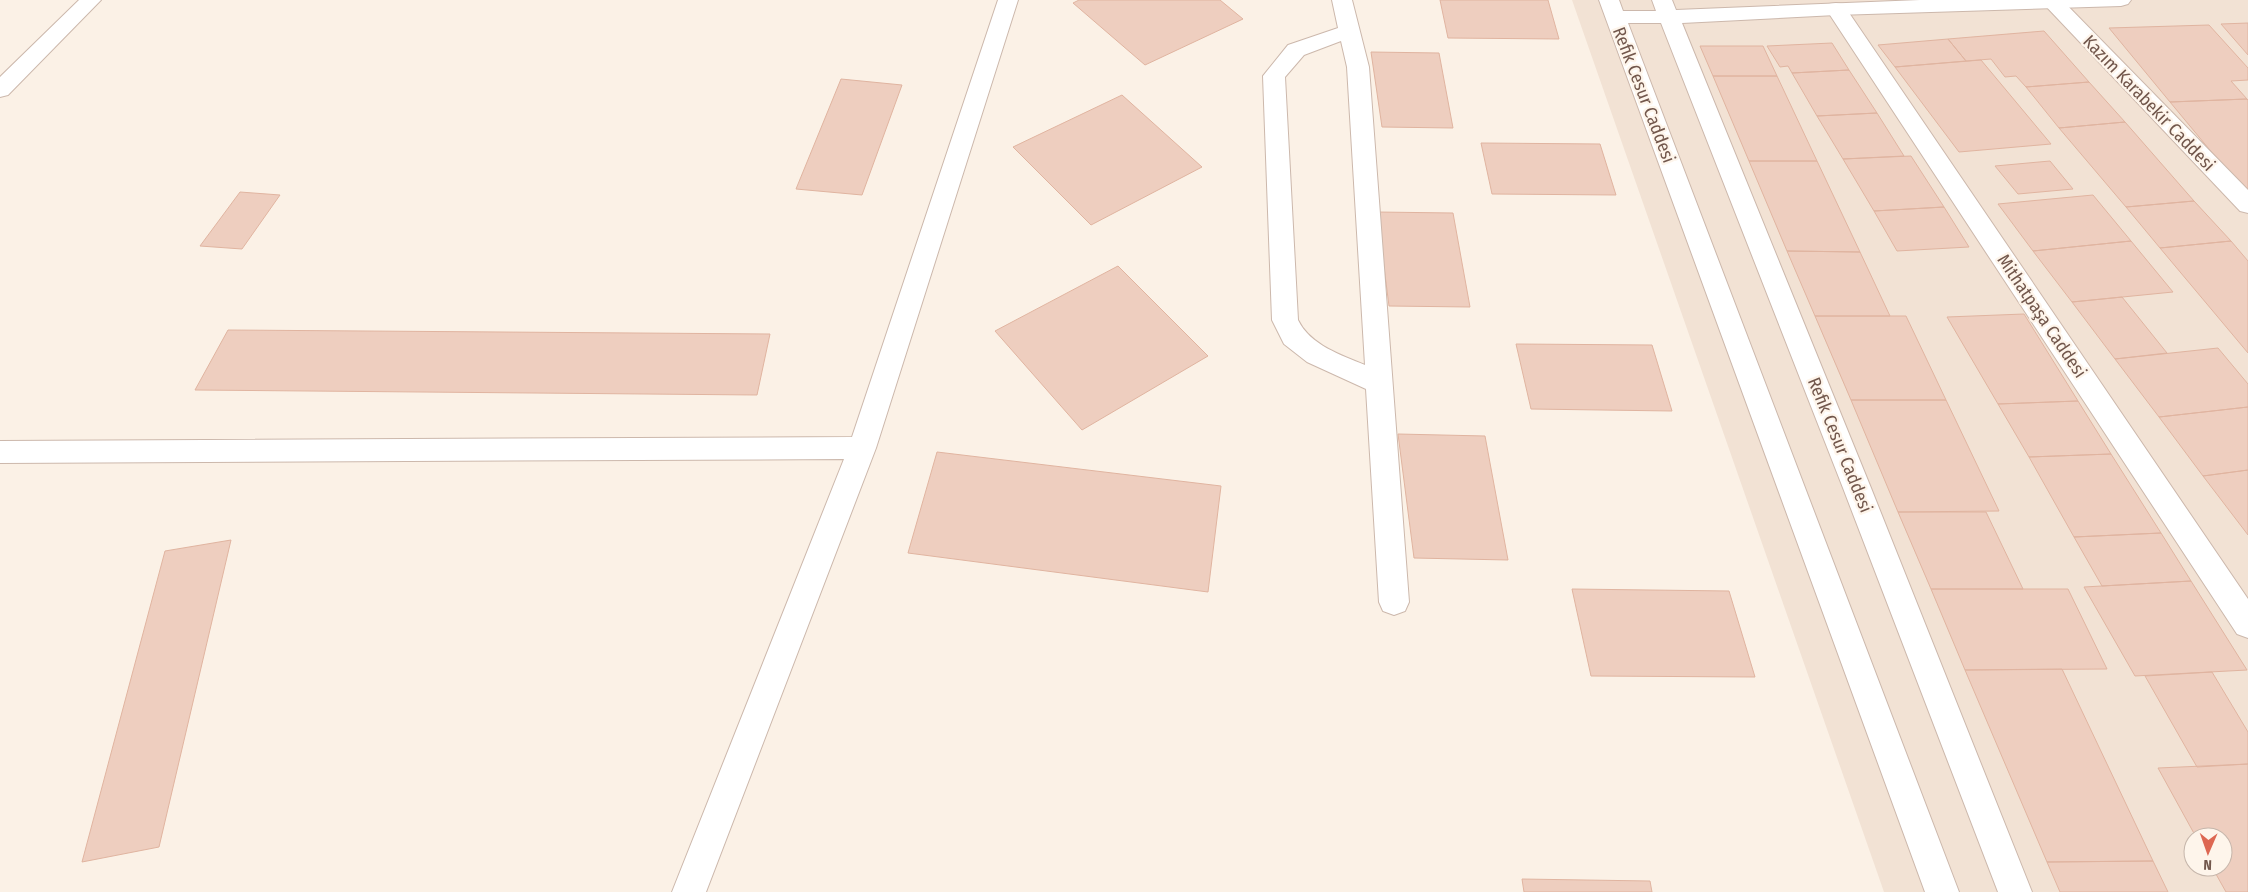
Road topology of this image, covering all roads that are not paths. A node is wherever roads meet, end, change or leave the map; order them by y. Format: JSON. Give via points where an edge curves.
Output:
{"nodes":[{"id":1,"x":91,"y":0,"type":"edge"},
{"id":2,"x":1008,"y":0,"type":"edge"},
{"id":3,"x":1342,"y":0,"type":"edge"},
{"id":4,"x":2121,"y":0,"type":"edge"},
{"id":5,"x":2051,"y":2,"type":"edge"},
{"id":6,"x":1612,"y":8,"type":"edge"},
{"id":7,"x":1836,"y":8,"type":"junction"},
{"id":8,"x":1665,"y":9,"type":"edge"},
{"id":9,"x":1349,"y":31,"type":"junction"},
{"id":10,"x":0,"y":90,"type":"edge"},
{"id":11,"x":2248,"y":205,"type":"edge"},
{"id":12,"x":1379,"y":383,"type":"junction"},
{"id":13,"x":862,"y":448,"type":"junction"},
{"id":14,"x":0,"y":452,"type":"edge"},
{"id":15,"x":1394,"y":602,"type":"dead end"},
{"id":16,"x":2248,"y":624,"type":"edge"},
{"id":17,"x":689,"y":892,"type":"edge"},
{"id":18,"x":1942,"y":892,"type":"edge"},
{"id":19,"x":2014,"y":892,"type":"edge"}],
"edges":[{"from":1,"to":10,"type":"street"},
{"from":2,"to":13,"type":"street"},
{"from":3,"to":9,"type":"street"},
{"from":4,"to":5,"type":"street"},
{"from":5,"to":7,"type":"street"},
{"from":5,"to":11,"type":"street","name":"Kazım Karabekir Caddesi"},
{"from":6,"to":8,"type":"street"},
{"from":6,"to":18,"type":"street","name":"Refik Cesur Caddesi"},
{"from":7,"to":8,"type":"street"},
{"from":7,"to":16,"type":"street","name":"Mithatpaşa Caddesi"},
{"from":8,"to":19,"type":"street","name":"Refik Cesur Caddesi","via":[[1858,488]]},
{"from":9,"to":12,"type":"street","via":[[1358,67]]},
{"from":9,"to":12,"type":"street","via":[[1296,50],[1274,76],[1285,320],[1293,337],[1316,355]]},
{"from":12,"to":15,"type":"street"},
{"from":13,"to":14,"type":"street"},
{"from":13,"to":17,"type":"street"}]}
